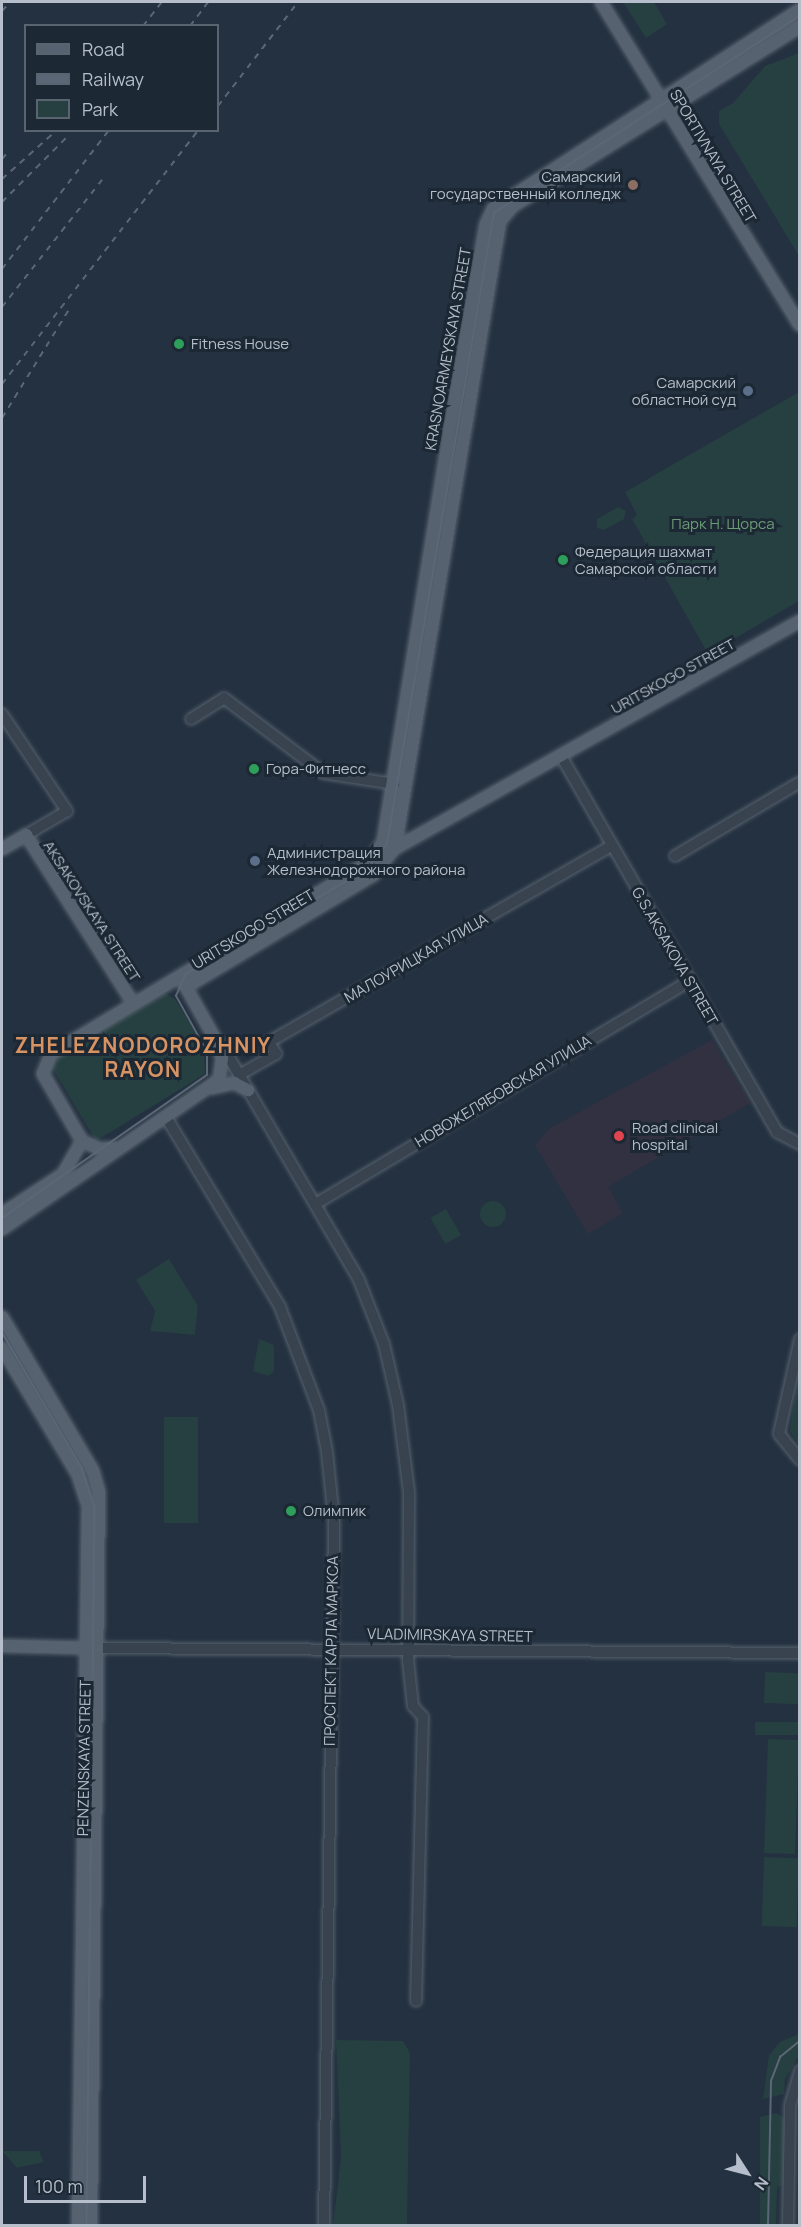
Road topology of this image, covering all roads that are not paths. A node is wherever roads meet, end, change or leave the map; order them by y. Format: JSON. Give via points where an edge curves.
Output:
{"nodes":[{"id":1,"x":601,"y":2,"type":"edge"},
{"id":2,"x":800,"y":10,"type":"edge"},
{"id":3,"x":800,"y":27,"type":"edge"},
{"id":4,"x":660,"y":98,"type":"junction"},
{"id":5,"x":667,"y":110,"type":"junction"},
{"id":6,"x":800,"y":325,"type":"edge"},
{"id":7,"x":800,"y":621,"type":"edge"},
{"id":8,"x":2,"y":714,"type":"edge"},
{"id":9,"x":191,"y":719,"type":"dead end"},
{"id":10,"x":561,"y":756,"type":"junction"},
{"id":11,"x":800,"y":782,"type":"edge"},
{"id":12,"x":394,"y":784,"type":"junction"},
{"id":13,"x":436,"y":827,"type":"junction"},
{"id":14,"x":26,"y":835,"type":"junction"},
{"id":15,"x":611,"y":846,"type":"junction"},
{"id":16,"x":396,"y":847,"type":"junction"},
{"id":17,"x":2,"y":849,"type":"edge"},
{"id":18,"x":675,"y":856,"type":"dead end"},
{"id":19,"x":375,"y":862,"type":"junction"},
{"id":20,"x":690,"y":981,"type":"junction"},
{"id":21,"x":184,"y":983,"type":"junction"},
{"id":22,"x":133,"y":1004,"type":"junction"},
{"id":23,"x":239,"y":1075,"type":"junction"},
{"id":24,"x":212,"y":1088,"type":"junction"},
{"id":25,"x":248,"y":1090,"type":"junction"},
{"id":26,"x":166,"y":1117,"type":"junction"},
{"id":27,"x":82,"y":1141,"type":"junction"},
{"id":28,"x":800,"y":1144,"type":"edge"},
{"id":29,"x":117,"y":1148,"type":"junction"},
{"id":30,"x":317,"y":1203,"type":"junction"},
{"id":31,"x":2,"y":1214,"type":"edge"},
{"id":32,"x":2,"y":1229,"type":"edge"},
{"id":33,"x":2,"y":1317,"type":"edge"},
{"id":34,"x":800,"y":1338,"type":"edge"},
{"id":35,"x":2,"y":1348,"type":"edge"},
{"id":36,"x":800,"y":1460,"type":"edge"},
{"id":37,"x":2,"y":1646,"type":"edge"},
{"id":38,"x":86,"y":1647,"type":"junction"},
{"id":39,"x":100,"y":1648,"type":"junction"},
{"id":40,"x":330,"y":1649,"type":"junction"},
{"id":41,"x":410,"y":1649,"type":"junction"},
{"id":42,"x":800,"y":1653,"type":"edge"},
{"id":43,"x":416,"y":2001,"type":"dead end"},
{"id":44,"x":800,"y":2070,"type":"edge"},
{"id":45,"x":78,"y":2226,"type":"edge"},
{"id":46,"x":91,"y":2226,"type":"edge"},
{"id":47,"x":324,"y":2226,"type":"edge"},
{"id":48,"x":788,"y":2226,"type":"edge"}],
"edges":[{"from":1,"to":4,"type":"main road","name":"SPORTIVNAYA STREET"},
{"from":2,"to":4,"type":"main road","name":"KRASNOARMEYSKAYA STREET"},
{"from":3,"to":5,"type":"main road","name":"KRASNOARMEYSKAYA STREET"},
{"from":4,"to":5,"type":"main road","name":"SPORTIVNAYA STREET"},
{"from":4,"to":12,"type":"main road","name":"KRASNOARMEYSKAYA STREET","via":[[509,194],[489,216]]},
{"from":5,"to":6,"type":"main road","name":"SPORTIVNAYA STREET"},
{"from":5,"to":16,"type":"main road","name":"KRASNOARMEYSKAYA STREET","via":[[513,206],[500,221]]},
{"from":7,"to":10,"type":"main road","name":"URITSKOGO STREET"},
{"from":8,"to":14,"type":"street","via":[[67,811]]},
{"from":9,"to":12,"type":"street","via":[[224,698],[304,762],[323,772]]},
{"from":10,"to":13,"type":"main road","name":"URITSKOGO STREET"},
{"from":10,"to":15,"type":"street","name":"G.S.AKSAKOVA STREET"},
{"from":11,"to":18,"type":"street"},
{"from":12,"to":19,"type":"main road","name":"KRASNOARMEYSKAYA STREET","via":[[383,842]]},
{"from":13,"to":16,"type":"main road"},
{"from":13,"to":19,"type":"main road"},
{"from":14,"to":17,"type":"main road"},
{"from":14,"to":22,"type":"main road","name":"AKSAKOVSKAYA STREET"},
{"from":15,"to":20,"type":"street","name":"G.S.AKSAKOVA STREET"},
{"from":15,"to":23,"type":"street","name":"МАЛОУРИЦКАЯ УЛИЦА","via":[[269,1042],[276,1054]]},
{"from":16,"to":19,"type":"main road","name":"URITSKOGO STREET"},
{"from":19,"to":21,"type":"main road","name":"URITSKOGO STREET"},
{"from":20,"to":28,"type":"street","name":"G.S.AKSAKOVA STREET","via":[[777,1132],[783,1140]]},
{"from":20,"to":30,"type":"street","name":"НОВОЖЕЛЯБОВСКАЯ УЛИЦА"},
{"from":21,"to":22,"type":"main road","name":"URITSKOGO STREET"},
{"from":21,"to":23,"type":"street"},
{"from":21,"to":24,"type":"main road","name":"URITSKOGO STREET","via":[[222,1058]]},
{"from":22,"to":27,"type":"main road","name":"URITSKOGO STREET","via":[[56,1051],[45,1065],[45,1079]]},
{"from":23,"to":25,"type":"street"},
{"from":24,"to":25,"type":"main road","via":[[234,1083]]},
{"from":24,"to":26,"type":"main road"},
{"from":25,"to":30,"type":"street"},
{"from":26,"to":29,"type":"main road"},
{"from":26,"to":40,"type":"street","name":"ПРОСПЕКТ КАРЛА МАРКСА","via":[[280,1307],[319,1410],[334,1520]]},
{"from":27,"to":29,"type":"main road","via":[[100,1149]]},
{"from":27,"to":31,"type":"main road","via":[[63,1174]]},
{"from":29,"to":32,"type":"main road"},
{"from":30,"to":41,"type":"street","via":[[359,1280],[392,1375],[406,1455]]},
{"from":33,"to":39,"type":"main road","name":"PENZENSKAYA STREET","via":[[96,1478]]},
{"from":34,"to":36,"type":"street","via":[[779,1434]]},
{"from":35,"to":38,"type":"main road","name":"PENZENSKAYA STREET","via":[[83,1486],[88,1505]]},
{"from":37,"to":38,"type":"main road"},
{"from":38,"to":39,"type":"main road"},
{"from":38,"to":45,"type":"main road","name":"PENZENSKAYA STREET"},
{"from":39,"to":40,"type":"street","name":"VLADIMIRSKAYA STREET"},
{"from":39,"to":46,"type":"main road","name":"PENZENSKAYA STREET"},
{"from":40,"to":41,"type":"street","name":"VLADIMIRSKAYA STREET"},
{"from":40,"to":47,"type":"street","name":"ПРОСПЕКТ КАРЛА МАРКСА"},
{"from":41,"to":42,"type":"street","name":"VLADIMIRSKAYA STREET"},
{"from":41,"to":43,"type":"street","via":[[413,1706],[423,1717]]},
{"from":44,"to":48,"type":"street","via":[[790,2098]]}]}
